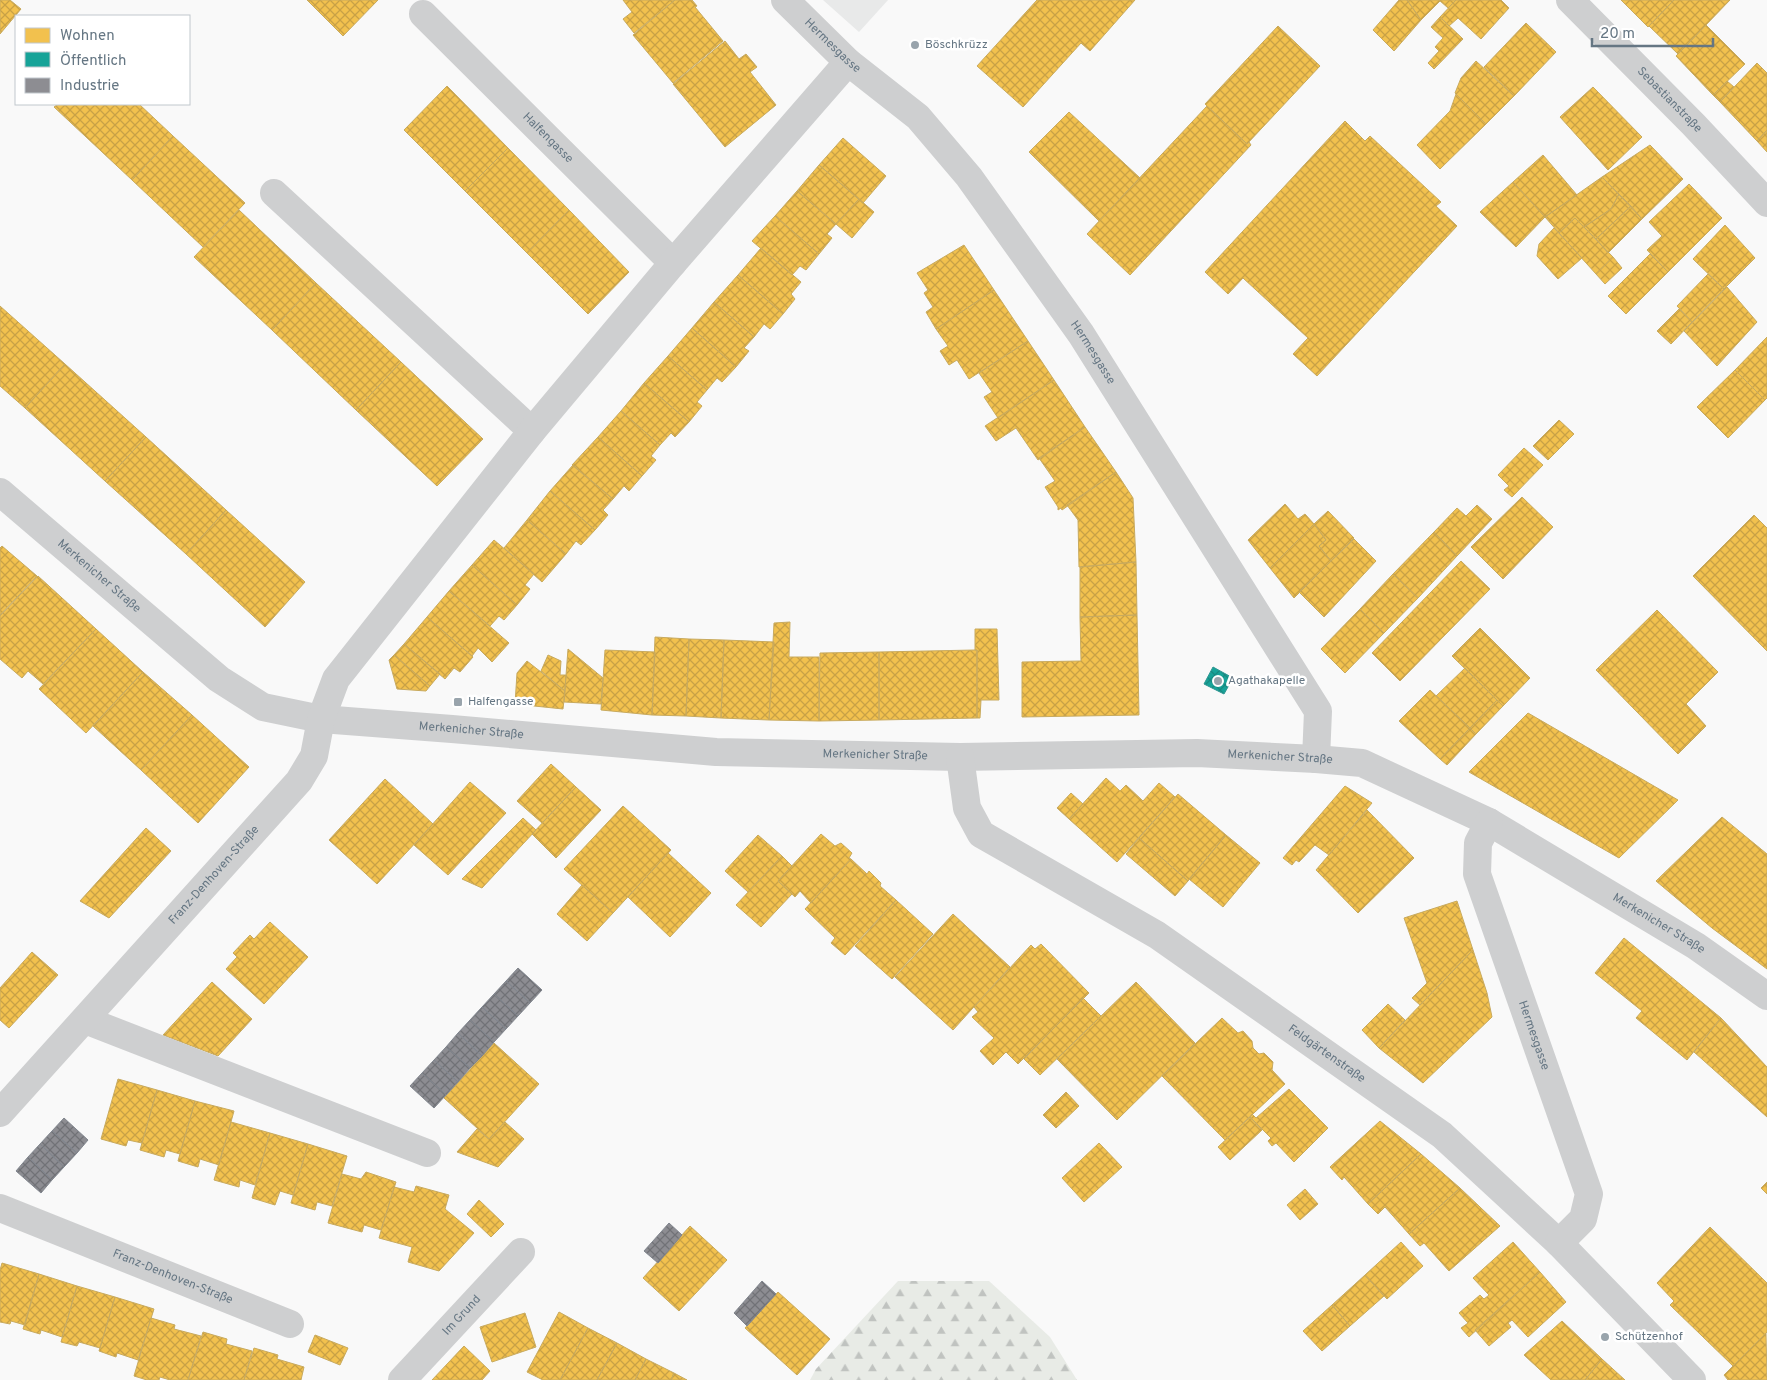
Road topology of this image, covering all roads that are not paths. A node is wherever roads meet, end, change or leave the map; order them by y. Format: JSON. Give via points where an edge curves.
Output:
{"nodes":[{"id":1,"x":785,"y":0,"type":"edge"},
{"id":2,"x":1570,"y":0,"type":"edge"},
{"id":3,"x":423,"y":14,"type":"dead end"},
{"id":4,"x":848,"y":62,"type":"junction"},
{"id":5,"x":274,"y":193,"type":"dead end"},
{"id":6,"x":1767,"y":203,"type":"edge"},
{"id":7,"x":673,"y":263,"type":"junction"},
{"id":8,"x":532,"y":431,"type":"junction"},
{"id":9,"x":0,"y":492,"type":"edge"},
{"id":10,"x":321,"y":720,"type":"junction"},
{"id":11,"x":960,"y":757,"type":"junction"},
{"id":12,"x":1316,"y":759,"type":"junction"},
{"id":13,"x":1489,"y":822,"type":"junction"},
{"id":14,"x":1767,"y":996,"type":"edge"},
{"id":15,"x":85,"y":1020,"type":"junction"},
{"id":16,"x":0,"y":1112,"type":"edge"},
{"id":17,"x":427,"y":1153,"type":"dead end"},
{"id":18,"x":0,"y":1208,"type":"edge"},
{"id":19,"x":1559,"y":1244,"type":"junction"},
{"id":20,"x":521,"y":1252,"type":"dead end"},
{"id":21,"x":290,"y":1324,"type":"dead end"},
{"id":22,"x":402,"y":1380,"type":"edge"},
{"id":23,"x":1692,"y":1380,"type":"edge"}],
"edges":[{"from":1,"to":4,"type":"street","name":"Hermesgasse"},
{"from":2,"to":6,"type":"street","name":"Sebastianstraße"},
{"from":3,"to":7,"type":"street","name":"Halfengasse"},
{"from":4,"to":7,"type":"street"},
{"from":4,"to":12,"type":"street","name":"Hermesgasse","via":[[918,116],[969,177],[1081,334],[1318,711]]},
{"from":5,"to":8,"type":"street"},
{"from":7,"to":8,"type":"street"},
{"from":8,"to":10,"type":"street","via":[[336,678]]},
{"from":9,"to":10,"type":"street","name":"Merkenicher Straße","via":[[219,679],[263,707]]},
{"from":10,"to":11,"type":"street","name":"Merkenicher Straße","via":[[716,752]]},
{"from":10,"to":15,"type":"street","name":"Franz-Denhoven-Straße","via":[[314,756],[298,781]]},
{"from":11,"to":12,"type":"street","name":"Merkenicher Straße","via":[[1197,753]]},
{"from":11,"to":19,"type":"street","name":"Feldgärtenstraße","via":[[967,808],[982,834],[1157,935],[1442,1134]]},
{"from":12,"to":13,"type":"street","name":"Merkenicher Straße","via":[[1362,763]]},
{"from":13,"to":14,"type":"street","name":"Merkenicher Straße","via":[[1696,946]]},
{"from":13,"to":19,"type":"street","name":"Hermesgasse","via":[[1478,843],[1477,874],[1589,1194],[1582,1219]]},
{"from":15,"to":16,"type":"street","name":"Franz-Denhoven-Straße"},
{"from":15,"to":17,"type":"street"},
{"from":18,"to":21,"type":"street","name":"Franz-Denhoven-Straße"},
{"from":19,"to":23,"type":"street","name":"Feldgärtenstraße"},
{"from":20,"to":22,"type":"street","name":"Im Grund"}]}
